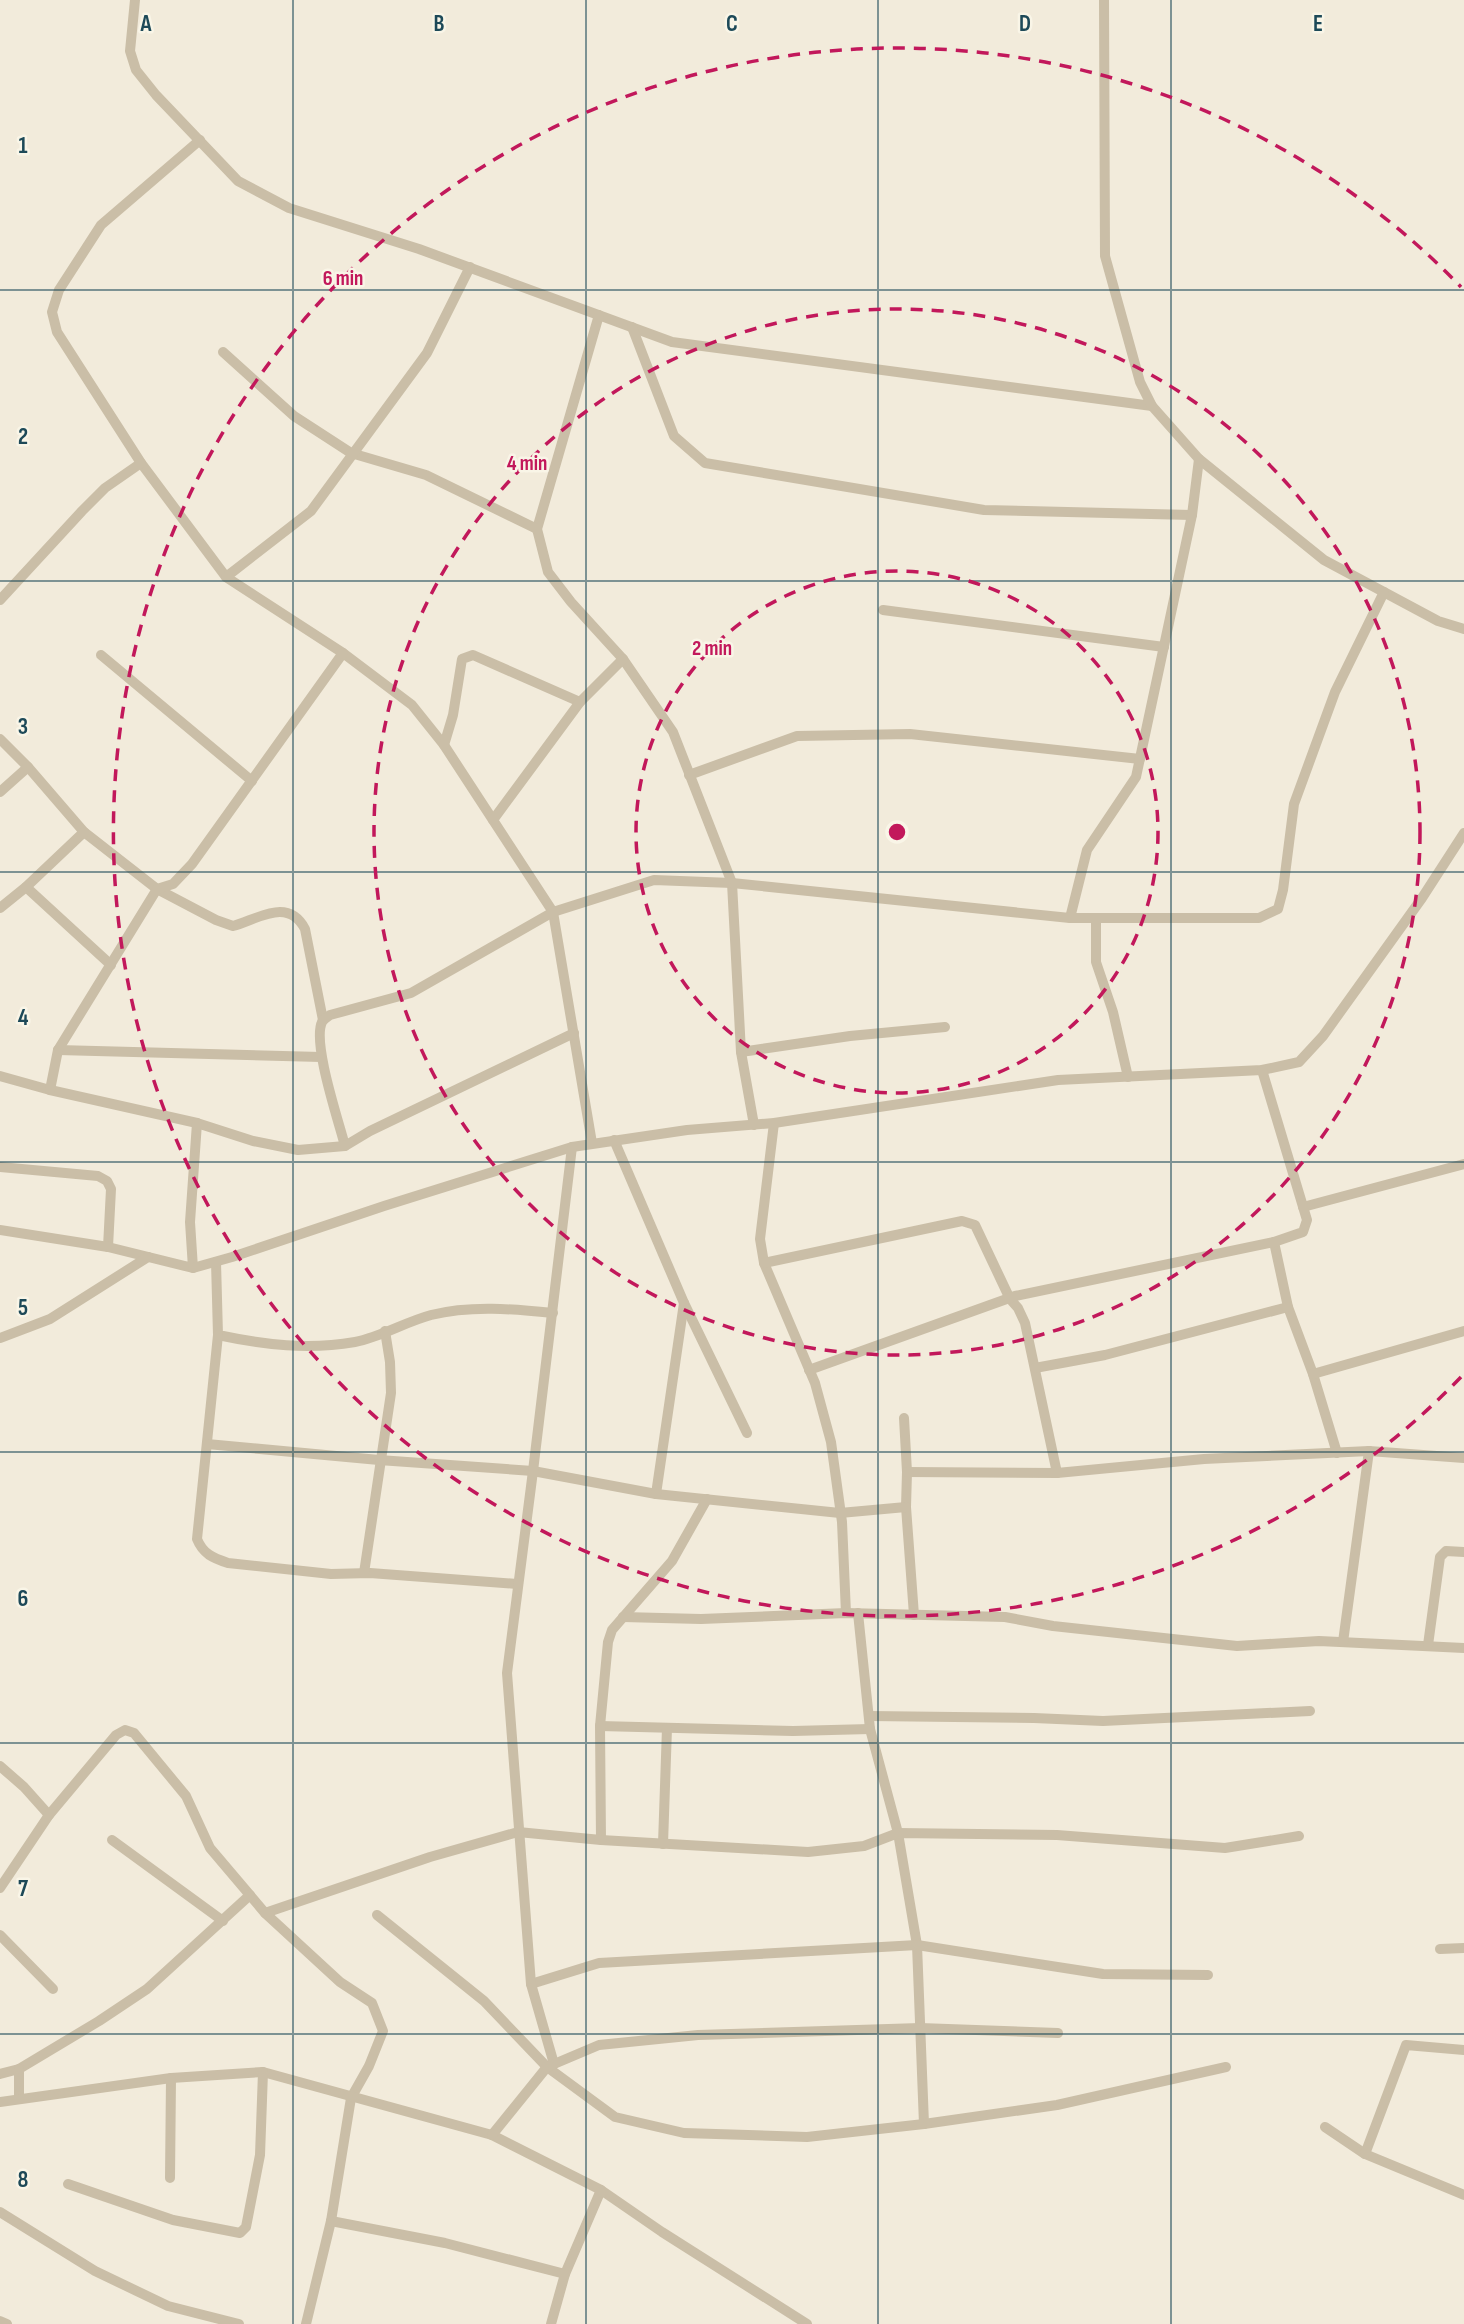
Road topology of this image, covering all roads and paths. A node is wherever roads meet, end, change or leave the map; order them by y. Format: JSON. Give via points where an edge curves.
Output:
{"nodes":[{"id":1,"x":135,"y":0,"type":"edge"},
{"id":2,"x":1104,"y":0,"type":"edge"},
{"id":3,"x":200,"y":140,"type":"junction"},
{"id":4,"x":470,"y":267,"type":"junction"},
{"id":5,"x":599,"y":315,"type":"junction"},
{"id":6,"x":632,"y":327,"type":"junction"},
{"id":7,"x":223,"y":352,"type":"dead end"},
{"id":8,"x":1152,"y":405,"type":"junction"},
{"id":9,"x":351,"y":453,"type":"junction"},
{"id":10,"x":1199,"y":459,"type":"junction"},
{"id":11,"x":141,"y":463,"type":"junction"},
{"id":12,"x":1192,"y":515,"type":"junction"},
{"id":13,"x":537,"y":529,"type":"junction"},
{"id":14,"x":226,"y":577,"type":"junction"},
{"id":15,"x":1384,"y":592,"type":"junction"},
{"id":16,"x":0,"y":600,"type":"edge"},
{"id":17,"x":883,"y":610,"type":"dead end"},
{"id":18,"x":1464,"y":629,"type":"edge"},
{"id":19,"x":1164,"y":647,"type":"junction"},
{"id":20,"x":343,"y":653,"type":"junction"},
{"id":21,"x":101,"y":655,"type":"dead end"},
{"id":22,"x":623,"y":659,"type":"junction"},
{"id":23,"x":580,"y":702,"type":"junction"},
{"id":24,"x":0,"y":739,"type":"edge"},
{"id":25,"x":444,"y":745,"type":"junction"},
{"id":26,"x":1140,"y":759,"type":"junction"},
{"id":27,"x":28,"y":767,"type":"junction"},
{"id":28,"x":690,"y":775,"type":"junction"},
{"id":29,"x":252,"y":780,"type":"junction"},
{"id":30,"x":0,"y":792,"type":"edge"},
{"id":31,"x":493,"y":820,"type":"junction"},
{"id":32,"x":84,"y":832,"type":"junction"},
{"id":33,"x":1464,"y":833,"type":"edge"},
{"id":34,"x":732,"y":883,"type":"junction"},
{"id":35,"x":26,"y":887,"type":"junction"},
{"id":36,"x":158,"y":888,"type":"junction"},
{"id":37,"x":0,"y":908,"type":"edge"},
{"id":38,"x":553,"y":912,"type":"junction"},
{"id":39,"x":1070,"y":918,"type":"junction"},
{"id":40,"x":1096,"y":918,"type":"junction"},
{"id":41,"x":111,"y":965,"type":"junction"},
{"id":42,"x":323,"y":1020,"type":"junction"},
{"id":43,"x":945,"y":1027,"type":"dead end"},
{"id":44,"x":574,"y":1033,"type":"junction"},
{"id":45,"x":58,"y":1050,"type":"junction"},
{"id":46,"x":741,"y":1052,"type":"junction"},
{"id":47,"x":321,"y":1057,"type":"junction"},
{"id":48,"x":1262,"y":1070,"type":"junction"},
{"id":49,"x":0,"y":1076,"type":"edge"},
{"id":50,"x":1128,"y":1077,"type":"junction"},
{"id":51,"x":50,"y":1090,"type":"junction"},
{"id":52,"x":197,"y":1123,"type":"junction"},
{"id":53,"x":774,"y":1123,"type":"junction"},
{"id":54,"x":754,"y":1125,"type":"junction"},
{"id":55,"x":614,"y":1140,"type":"junction"},
{"id":56,"x":592,"y":1143,"type":"junction"},
{"id":57,"x":345,"y":1146,"type":"junction"},
{"id":58,"x":572,"y":1147,"type":"junction"},
{"id":59,"x":1464,"y":1164,"type":"edge"},
{"id":60,"x":0,"y":1167,"type":"edge"},
{"id":61,"x":1303,"y":1207,"type":"junction"},
{"id":62,"x":0,"y":1230,"type":"edge"},
{"id":63,"x":1274,"y":1242,"type":"junction"},
{"id":64,"x":108,"y":1247,"type":"junction"},
{"id":65,"x":148,"y":1257,"type":"junction"},
{"id":66,"x":216,"y":1262,"type":"junction"},
{"id":67,"x":764,"y":1263,"type":"junction"},
{"id":68,"x":193,"y":1268,"type":"junction"},
{"id":69,"x":1010,"y":1299,"type":"junction"},
{"id":70,"x":684,"y":1303,"type":"junction"},
{"id":71,"x":1288,"y":1307,"type":"junction"},
{"id":72,"x":553,"y":1313,"type":"junction"},
{"id":73,"x":1464,"y":1331,"type":"edge"},
{"id":74,"x":385,"y":1332,"type":"junction"},
{"id":75,"x":218,"y":1335,"type":"junction"},
{"id":76,"x":0,"y":1338,"type":"edge"},
{"id":77,"x":1035,"y":1368,"type":"junction"},
{"id":78,"x":809,"y":1370,"type":"junction"},
{"id":79,"x":1313,"y":1374,"type":"junction"},
{"id":80,"x":904,"y":1418,"type":"dead end"},
{"id":81,"x":747,"y":1433,"type":"dead end"},
{"id":82,"x":207,"y":1444,"type":"junction"},
{"id":83,"x":1369,"y":1451,"type":"junction"},
{"id":84,"x":1337,"y":1453,"type":"junction"},
{"id":85,"x":1464,"y":1458,"type":"edge"},
{"id":86,"x":379,"y":1460,"type":"junction"},
{"id":87,"x":534,"y":1471,"type":"junction"},
{"id":88,"x":907,"y":1472,"type":"junction"},
{"id":89,"x":1057,"y":1473,"type":"junction"},
{"id":90,"x":656,"y":1493,"type":"junction"},
{"id":91,"x":707,"y":1499,"type":"junction"},
{"id":92,"x":906,"y":1507,"type":"junction"},
{"id":93,"x":840,"y":1513,"type":"junction"},
{"id":94,"x":1464,"y":1552,"type":"edge"},
{"id":95,"x":364,"y":1573,"type":"junction"},
{"id":96,"x":517,"y":1584,"type":"junction"},
{"id":97,"x":846,"y":1613,"type":"junction"},
{"id":98,"x":858,"y":1613,"type":"junction"},
{"id":99,"x":914,"y":1615,"type":"junction"},
{"id":100,"x":623,"y":1617,"type":"junction"},
{"id":101,"x":1343,"y":1642,"type":"junction"},
{"id":102,"x":1428,"y":1645,"type":"junction"},
{"id":103,"x":1464,"y":1648,"type":"edge"},
{"id":104,"x":1310,"y":1711,"type":"dead end"},
{"id":105,"x":869,"y":1716,"type":"junction"},
{"id":106,"x":600,"y":1726,"type":"junction"},
{"id":107,"x":667,"y":1728,"type":"junction"},
{"id":108,"x":870,"y":1729,"type":"junction"},
{"id":109,"x":0,"y":1766,"type":"edge"},
{"id":110,"x":48,"y":1815,"type":"junction"},
{"id":111,"x":518,"y":1832,"type":"junction"},
{"id":112,"x":898,"y":1833,"type":"junction"},
{"id":113,"x":1299,"y":1836,"type":"dead end"},
{"id":114,"x":112,"y":1840,"type":"dead end"},
{"id":115,"x":601,"y":1840,"type":"junction"},
{"id":116,"x":663,"y":1844,"type":"junction"},
{"id":117,"x":0,"y":1888,"type":"edge"},
{"id":118,"x":250,"y":1895,"type":"junction"},
{"id":119,"x":265,"y":1913,"type":"junction"},
{"id":120,"x":377,"y":1915,"type":"dead end"},
{"id":121,"x":223,"y":1921,"type":"junction"},
{"id":122,"x":0,"y":1935,"type":"edge"},
{"id":123,"x":917,"y":1945,"type":"junction"},
{"id":124,"x":1464,"y":1948,"type":"edge"},
{"id":125,"x":1440,"y":1950,"type":"dead end"},
{"id":126,"x":1208,"y":1975,"type":"dead end"},
{"id":127,"x":531,"y":1984,"type":"junction"},
{"id":128,"x":53,"y":1989,"type":"dead end"},
{"id":129,"x":920,"y":2028,"type":"junction"},
{"id":130,"x":1058,"y":2033,"type":"dead end"},
{"id":131,"x":1464,"y":2049,"type":"edge"},
{"id":132,"x":550,"y":2066,"type":"junction"},
{"id":133,"x":1226,"y":2067,"type":"dead end"},
{"id":134,"x":19,"y":2069,"type":"junction"},
{"id":135,"x":263,"y":2072,"type":"junction"},
{"id":136,"x":0,"y":2074,"type":"edge"},
{"id":137,"x":171,"y":2078,"type":"junction"},
{"id":138,"x":351,"y":2098,"type":"junction"},
{"id":139,"x":19,"y":2099,"type":"junction"},
{"id":140,"x":0,"y":2102,"type":"edge"},
{"id":141,"x":924,"y":2124,"type":"junction"},
{"id":142,"x":1325,"y":2127,"type":"dead end"},
{"id":143,"x":492,"y":2135,"type":"junction"},
{"id":144,"x":1365,"y":2154,"type":"junction"},
{"id":145,"x":170,"y":2178,"type":"dead end"},
{"id":146,"x":68,"y":2184,"type":"dead end"},
{"id":147,"x":601,"y":2190,"type":"junction"},
{"id":148,"x":1464,"y":2195,"type":"edge"},
{"id":149,"x":0,"y":2212,"type":"edge"},
{"id":150,"x":331,"y":2221,"type":"junction"},
{"id":151,"x":565,"y":2274,"type":"junction"},
{"id":152,"x":0,"y":2321,"type":"edge"},
{"id":153,"x":8,"y":2324,"type":"edge"},
{"id":154,"x":239,"y":2324,"type":"edge"},
{"id":155,"x":306,"y":2324,"type":"edge"},
{"id":156,"x":551,"y":2324,"type":"edge"},
{"id":157,"x":807,"y":2324,"type":"edge"}],
"edges":[{"from":1,"to":3,"type":"street","via":[[130,51],[136,70]]},
{"from":2,"to":8,"type":"street","via":[[1105,256],[1140,382]]},
{"from":3,"to":4,"type":"street","via":[[238,181],[289,208]]},
{"from":3,"to":11,"type":"street","via":[[101,225],[59,290],[52,312],[57,332]]},
{"from":4,"to":5,"type":"street"},
{"from":4,"to":9,"type":"street","via":[[427,353]]},
{"from":5,"to":6,"type":"street"},
{"from":5,"to":13,"type":"street"},
{"from":6,"to":8,"type":"street","via":[[672,341]]},
{"from":6,"to":12,"type":"street","via":[[674,436],[705,463],[984,510]]},
{"from":7,"to":9,"type":"street","via":[[294,416]]},
{"from":8,"to":10,"type":"street"},
{"from":9,"to":13,"type":"street","via":[[426,475]]},
{"from":9,"to":14,"type":"street","via":[[311,510]]},
{"from":10,"to":12,"type":"street"},
{"from":10,"to":15,"type":"street","via":[[1324,560]]},
{"from":11,"to":14,"type":"street"},
{"from":11,"to":16,"type":"street","via":[[105,488]]},
{"from":12,"to":19,"type":"street"},
{"from":13,"to":22,"type":"street","via":[[548,572]]},
{"from":14,"to":20,"type":"street"},
{"from":15,"to":18,"type":"street","via":[[1438,621]]},
{"from":15,"to":40,"type":"street","via":[[1335,692],[1294,804],[1278,909],[1259,918]]},
{"from":17,"to":19,"type":"street"},
{"from":19,"to":26,"type":"street"},
{"from":20,"to":25,"type":"street","via":[[412,705]]},
{"from":20,"to":29,"type":"street"},
{"from":21,"to":29,"type":"street"},
{"from":22,"to":23,"type":"street"},
{"from":22,"to":28,"type":"street","via":[[673,732]]},
{"from":23,"to":25,"type":"street","via":[[473,654],[466,655],[461,659]]},
{"from":23,"to":31,"type":"street"},
{"from":24,"to":27,"type":"street"},
{"from":25,"to":31,"type":"street"},
{"from":26,"to":28,"type":"street","via":[[910,734],[797,736]]},
{"from":26,"to":39,"type":"street","via":[[1136,777],[1087,850]]},
{"from":27,"to":30,"type":"street"},
{"from":27,"to":32,"type":"street"},
{"from":28,"to":34,"type":"street"},
{"from":29,"to":36,"type":"street","via":[[192,864],[173,884]]},
{"from":31,"to":38,"type":"street"},
{"from":32,"to":35,"type":"street"},
{"from":32,"to":36,"type":"street"},
{"from":33,"to":48,"type":"street","via":[[1323,1036],[1299,1062]]},
{"from":34,"to":38,"type":"street","via":[[654,880]]},
{"from":34,"to":39,"type":"street"},
{"from":34,"to":46,"type":"street"},
{"from":35,"to":37,"type":"street"},
{"from":35,"to":41,"type":"street"},
{"from":36,"to":41,"type":"street"},
{"from":36,"to":42,"type":"street","via":[[233,926],[271,912],[289,913],[300,921]]},
{"from":38,"to":42,"type":"street","via":[[411,993]]},
{"from":38,"to":44,"type":"street"},
{"from":39,"to":40,"type":"street"},
{"from":40,"to":50,"type":"street","via":[[1096,962]]},
{"from":41,"to":45,"type":"street"},
{"from":42,"to":47,"type":"street"},
{"from":43,"to":46,"type":"street"},
{"from":44,"to":56,"type":"street"},
{"from":44,"to":57,"type":"street"},
{"from":45,"to":47,"type":"street"},
{"from":45,"to":51,"type":"street"},
{"from":46,"to":54,"type":"street"},
{"from":47,"to":57,"type":"street"},
{"from":48,"to":50,"type":"street"},
{"from":48,"to":61,"type":"street"},
{"from":49,"to":51,"type":"street"},
{"from":50,"to":53,"type":"street","via":[[1058,1080]]},
{"from":51,"to":52,"type":"street"},
{"from":52,"to":57,"type":"street","via":[[298,1150]]},
{"from":52,"to":68,"type":"street","via":[[190,1222]]},
{"from":53,"to":54,"type":"street"},
{"from":53,"to":67,"type":"street","via":[[760,1239]]},
{"from":54,"to":55,"type":"street"},
{"from":55,"to":56,"type":"street"},
{"from":55,"to":70,"type":"street"},
{"from":56,"to":58,"type":"street"},
{"from":58,"to":66,"type":"street"},
{"from":58,"to":72,"type":"street"},
{"from":59,"to":61,"type":"street"},
{"from":60,"to":64,"type":"street","via":[[98,1176],[107,1181],[111,1189]]},
{"from":61,"to":63,"type":"street","via":[[1307,1220],[1303,1233]]},
{"from":62,"to":64,"type":"street"},
{"from":63,"to":69,"type":"street"},
{"from":63,"to":71,"type":"street"},
{"from":64,"to":65,"type":"street"},
{"from":65,"to":68,"type":"street"},
{"from":65,"to":76,"type":"street","via":[[50,1319]]},
{"from":66,"to":68,"type":"street"},
{"from":66,"to":75,"type":"street"},
{"from":67,"to":69,"type":"street","via":[[962,1221],[975,1225]]},
{"from":67,"to":78,"type":"street"},
{"from":69,"to":77,"type":"street","via":[[1025,1323]]},
{"from":69,"to":78,"type":"street"},
{"from":70,"to":81,"type":"street"},
{"from":70,"to":90,"type":"street"},
{"from":71,"to":77,"type":"street","via":[[1105,1355]]},
{"from":71,"to":79,"type":"street"},
{"from":72,"to":74,"type":"street","via":[[463,1310],[432,1315]]},
{"from":72,"to":87,"type":"street"},
{"from":73,"to":79,"type":"street"},
{"from":74,"to":75,"type":"street","via":[[358,1341],[305,1347]]},
{"from":74,"to":86,"type":"street","via":[[391,1393]]},
{"from":75,"to":82,"type":"street"},
{"from":77,"to":89,"type":"street"},
{"from":78,"to":93,"type":"street","via":[[831,1443]]},
{"from":79,"to":84,"type":"street"},
{"from":80,"to":88,"type":"street"},
{"from":82,"to":86,"type":"street"},
{"from":82,"to":95,"type":"street","via":[[197,1539],[212,1558],[331,1574]]},
{"from":83,"to":84,"type":"street"},
{"from":83,"to":85,"type":"street"},
{"from":83,"to":101,"type":"street"},
{"from":84,"to":89,"type":"street"},
{"from":86,"to":87,"type":"street"},
{"from":86,"to":95,"type":"street"},
{"from":87,"to":90,"type":"street"},
{"from":87,"to":96,"type":"street"},
{"from":88,"to":89,"type":"street"},
{"from":88,"to":92,"type":"street"},
{"from":90,"to":91,"type":"street"},
{"from":91,"to":93,"type":"street"},
{"from":91,"to":100,"type":"street","via":[[672,1561]]},
{"from":92,"to":93,"type":"street"},
{"from":92,"to":99,"type":"street"},
{"from":93,"to":97,"type":"street"},
{"from":94,"to":102,"type":"street","via":[[1446,1551],[1440,1556]]},
{"from":95,"to":96,"type":"street"},
{"from":96,"to":111,"type":"street","via":[[507,1672]]},
{"from":97,"to":98,"type":"street"},
{"from":97,"to":100,"type":"street"},
{"from":98,"to":99,"type":"street"},
{"from":98,"to":105,"type":"street"},
{"from":99,"to":101,"type":"street","via":[[1005,1618],[1237,1646]]},
{"from":100,"to":106,"type":"street","via":[[608,1642]]},
{"from":101,"to":102,"type":"street"},
{"from":102,"to":103,"type":"street"},
{"from":104,"to":105,"type":"street","via":[[1103,1721]]},
{"from":105,"to":108,"type":"street"},
{"from":106,"to":107,"type":"street"},
{"from":106,"to":115,"type":"street"},
{"from":107,"to":108,"type":"street"},
{"from":107,"to":116,"type":"street"},
{"from":108,"to":112,"type":"street"},
{"from":109,"to":110,"type":"street"},
{"from":110,"to":117,"type":"street"},
{"from":110,"to":118,"type":"street","via":[[116,1735],[125,1730],[134,1733],[186,1797],[210,1848]]},
{"from":111,"to":115,"type":"street"},
{"from":111,"to":119,"type":"street"},
{"from":111,"to":127,"type":"street"},
{"from":112,"to":113,"type":"street","via":[[1057,1835],[1225,1848]]},
{"from":112,"to":116,"type":"street","via":[[864,1846],[808,1852]]},
{"from":112,"to":123,"type":"street"},
{"from":114,"to":121,"type":"street"},
{"from":115,"to":116,"type":"street"},
{"from":118,"to":119,"type":"street"},
{"from":118,"to":121,"type":"street"},
{"from":119,"to":138,"type":"street","via":[[340,1982],[372,2003],[383,2031]]},
{"from":120,"to":132,"type":"street","via":[[484,2001]]},
{"from":121,"to":134,"type":"street","via":[[147,1989]]},
{"from":122,"to":128,"type":"street"},
{"from":123,"to":126,"type":"street","via":[[1103,1974]]},
{"from":123,"to":127,"type":"street","via":[[599,1963]]},
{"from":123,"to":129,"type":"street"},
{"from":124,"to":125,"type":"street"},
{"from":127,"to":132,"type":"street"},
{"from":129,"to":130,"type":"street"},
{"from":129,"to":132,"type":"street","via":[[698,2035],[599,2045]]},
{"from":129,"to":141,"type":"street"},
{"from":131,"to":144,"type":"street","via":[[1406,2045]]},
{"from":132,"to":141,"type":"street","via":[[615,2117],[684,2133],[807,2137]]},
{"from":132,"to":143,"type":"street"},
{"from":133,"to":141,"type":"street","via":[[1056,2105]]},
{"from":134,"to":136,"type":"street"},
{"from":134,"to":139,"type":"street"},
{"from":135,"to":137,"type":"street"},
{"from":135,"to":138,"type":"street"},
{"from":135,"to":146,"type":"street","via":[[260,2155],[246,2227],[240,2233],[173,2220]]},
{"from":137,"to":139,"type":"street"},
{"from":137,"to":145,"type":"street"},
{"from":138,"to":143,"type":"street"},
{"from":138,"to":150,"type":"street"},
{"from":139,"to":140,"type":"street"},
{"from":142,"to":144,"type":"street"},
{"from":143,"to":147,"type":"street"},
{"from":144,"to":148,"type":"street"},
{"from":147,"to":151,"type":"street"},
{"from":147,"to":157,"type":"street"},
{"from":149,"to":154,"type":"street","via":[[95,2271],[168,2306]]},
{"from":150,"to":151,"type":"street","via":[[445,2243]]},
{"from":150,"to":155,"type":"street"},
{"from":151,"to":156,"type":"street"},
{"from":152,"to":153,"type":"street"}]}
